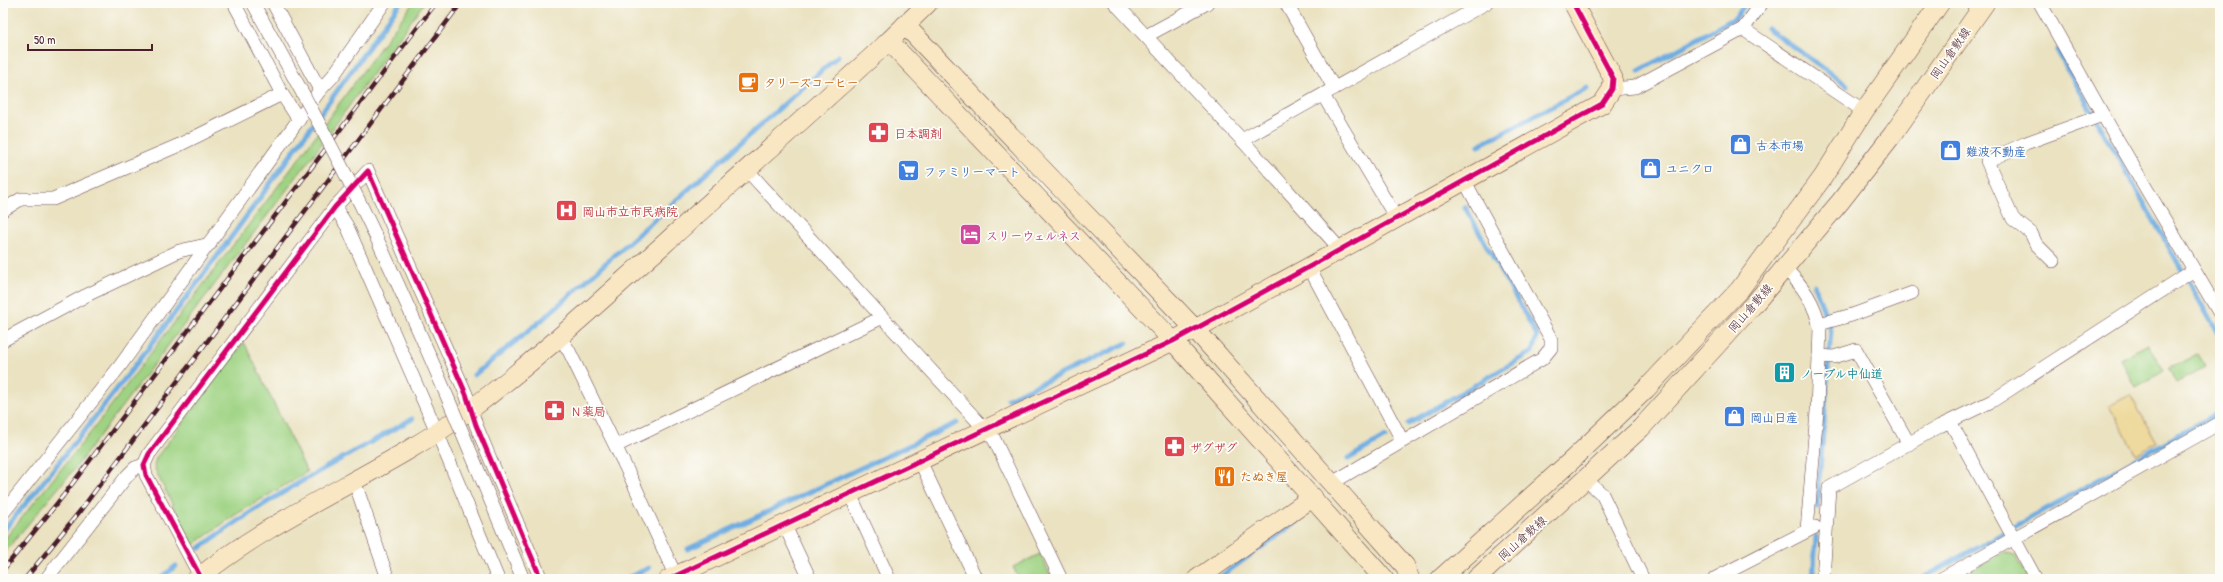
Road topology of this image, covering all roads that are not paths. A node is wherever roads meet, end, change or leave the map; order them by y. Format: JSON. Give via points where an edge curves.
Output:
{"nodes":[{"id":1,"x":234,"y":3,"type":"edge"},
{"id":2,"x":253,"y":3,"type":"edge"},
{"id":3,"x":273,"y":3,"type":"edge"},
{"id":4,"x":384,"y":3,"type":"edge"},
{"id":5,"x":928,"y":3,"type":"edge"},
{"id":6,"x":1115,"y":3,"type":"edge"},
{"id":7,"x":1206,"y":3,"type":"edge"},
{"id":8,"x":1286,"y":3,"type":"edge"},
{"id":9,"x":1486,"y":3,"type":"edge"},
{"id":10,"x":1573,"y":3,"type":"edge"},
{"id":11,"x":1762,"y":3,"type":"edge"},
{"id":12,"x":1940,"y":3,"type":"edge"},
{"id":13,"x":1985,"y":3,"type":"edge"},
{"id":14,"x":2040,"y":3,"type":"edge"},
{"id":15,"x":905,"y":25,"type":"junction"},
{"id":16,"x":1743,"y":29,"type":"junction"},
{"id":17,"x":1146,"y":36,"type":"junction"},
{"id":18,"x":889,"y":41,"type":"junction"},
{"id":19,"x":1612,"y":89,"type":"junction"},
{"id":20,"x":320,"y":90,"type":"junction"},
{"id":21,"x":1329,"y":92,"type":"junction"},
{"id":22,"x":282,"y":94,"type":"junction"},
{"id":23,"x":1864,"y":111,"type":"junction"},
{"id":24,"x":2097,"y":117,"type":"junction"},
{"id":25,"x":299,"y":120,"type":"junction"},
{"id":26,"x":1242,"y":140,"type":"junction"},
{"id":27,"x":746,"y":170,"type":"junction"},
{"id":28,"x":1464,"y":180,"type":"junction"},
{"id":29,"x":335,"y":207,"type":"junction"},
{"id":30,"x":3,"y":210,"type":"edge"},
{"id":31,"x":1396,"y":218,"type":"junction"},
{"id":32,"x":210,"y":244,"type":"junction"},
{"id":33,"x":1340,"y":249,"type":"junction"},
{"id":34,"x":2052,"y":262,"type":"dead end"},
{"id":35,"x":1309,"y":267,"type":"junction"},
{"id":36,"x":1785,"y":269,"type":"junction"},
{"id":37,"x":2187,"y":274,"type":"junction"},
{"id":38,"x":1912,"y":293,"type":"dead end"},
{"id":39,"x":2220,"y":314,"type":"edge"},
{"id":40,"x":881,"y":318,"type":"junction"},
{"id":41,"x":1826,"y":323,"type":"junction"},
{"id":42,"x":1195,"y":329,"type":"junction"},
{"id":43,"x":560,"y":337,"type":"junction"},
{"id":44,"x":3,"y":340,"type":"edge"},
{"id":45,"x":1173,"y":340,"type":"junction"},
{"id":46,"x":1826,"y":357,"type":"junction"},
{"id":47,"x":472,"y":408,"type":"junction"},
{"id":48,"x":1951,"y":423,"type":"junction"},
{"id":49,"x":2220,"y":423,"type":"edge"},
{"id":50,"x":985,"y":430,"type":"junction"},
{"id":51,"x":438,"y":432,"type":"junction"},
{"id":52,"x":1402,"y":440,"type":"junction"},
{"id":53,"x":1909,"y":444,"type":"junction"},
{"id":54,"x":616,"y":446,"type":"junction"},
{"id":55,"x":920,"y":461,"type":"junction"},
{"id":56,"x":144,"y":465,"type":"junction"},
{"id":57,"x":354,"y":480,"type":"junction"},
{"id":58,"x":1586,"y":480,"type":"junction"},
{"id":59,"x":1332,"y":483,"type":"junction"},
{"id":60,"x":850,"y":494,"type":"junction"},
{"id":61,"x":1313,"y":497,"type":"junction"},
{"id":62,"x":3,"y":513,"type":"edge"},
{"id":63,"x":1826,"y":522,"type":"junction"},
{"id":64,"x":784,"y":526,"type":"junction"},
{"id":65,"x":1807,"y":530,"type":"junction"},
{"id":66,"x":2011,"y":533,"type":"junction"},
{"id":67,"x":199,"y":578,"type":"edge"},
{"id":68,"x":674,"y":578,"type":"edge"},
{"id":69,"x":46,"y":579,"type":"edge"},
{"id":70,"x":388,"y":579,"type":"edge"},
{"id":71,"x":498,"y":579,"type":"edge"},
{"id":72,"x":523,"y":579,"type":"edge"},
{"id":73,"x":541,"y":579,"type":"edge"},
{"id":74,"x":810,"y":579,"type":"edge"},
{"id":75,"x":889,"y":579,"type":"edge"},
{"id":76,"x":976,"y":579,"type":"edge"},
{"id":77,"x":1061,"y":579,"type":"edge"},
{"id":78,"x":1197,"y":579,"type":"edge"},
{"id":79,"x":1384,"y":579,"type":"edge"},
{"id":80,"x":1410,"y":579,"type":"edge"},
{"id":81,"x":1440,"y":579,"type":"edge"},
{"id":82,"x":1476,"y":579,"type":"edge"},
{"id":83,"x":1643,"y":579,"type":"edge"},
{"id":84,"x":1714,"y":579,"type":"edge"},
{"id":85,"x":1823,"y":579,"type":"edge"},
{"id":86,"x":1941,"y":579,"type":"edge"},
{"id":87,"x":2036,"y":579,"type":"edge"}],
"edges":[{"from":1,"to":22,"type":"street"},
{"from":2,"to":72,"type":"street","bridge":true,"via":[[373,231],[441,382]]},
{"from":3,"to":20,"type":"street"},
{"from":4,"to":20,"type":"street","via":[[333,76]]},
{"from":5,"to":15,"type":"street"},
{"from":6,"to":17,"type":"street"},
{"from":7,"to":17,"type":"street"},
{"from":8,"to":21,"type":"street"},
{"from":9,"to":21,"type":"street"},
{"from":10,"to":19,"type":"street","via":[[1610,68],[1613,78]]},
{"from":11,"to":16,"type":"street"},
{"from":12,"to":23,"type":"street","name":"岡山倉敷線"},
{"from":13,"to":36,"type":"street","name":"岡山倉敷線","via":[[1892,134]]},
{"from":14,"to":24,"type":"street"},
{"from":15,"to":18,"type":"street"},
{"from":15,"to":42,"type":"street"},
{"from":16,"to":19,"type":"street","via":[[1635,87]]},
{"from":16,"to":23,"type":"street"},
{"from":17,"to":26,"type":"street"},
{"from":18,"to":27,"type":"street"},
{"from":18,"to":45,"type":"street"},
{"from":19,"to":28,"type":"street","via":[[1602,104]]},
{"from":20,"to":25,"type":"street"},
{"from":21,"to":26,"type":"street"},
{"from":21,"to":31,"type":"street"},
{"from":22,"to":25,"type":"street"},
{"from":22,"to":30,"type":"street","via":[[177,146],[53,199],[21,198]]},
{"from":23,"to":81,"type":"street","name":"岡山倉敷線","via":[[1823,176],[1740,289],[1646,389],[1572,460]]},
{"from":24,"to":34,"type":"street","via":[[2026,143],[1987,161],[2013,219],[2031,233],[2036,244]]},
{"from":24,"to":37,"type":"street"},
{"from":25,"to":32,"type":"street"},
{"from":26,"to":33,"type":"street"},
{"from":27,"to":40,"type":"street"},
{"from":27,"to":43,"type":"street"},
{"from":28,"to":31,"type":"street"},
{"from":28,"to":52,"type":"street","via":[[1551,339],[1551,348],[1542,359]]},
{"from":29,"to":47,"type":"street","via":[[368,171]]},
{"from":29,"to":51,"type":"street","via":[[347,226]]},
{"from":29,"to":56,"type":"street","via":[[148,454]]},
{"from":31,"to":33,"type":"street"},
{"from":32,"to":44,"type":"street","via":[[179,251],[85,296]]},
{"from":32,"to":62,"type":"street","via":[[120,366]]},
{"from":33,"to":35,"type":"street"},
{"from":35,"to":42,"type":"street"},
{"from":35,"to":52,"type":"street"},
{"from":36,"to":41,"type":"street","via":[[1803,288],[1818,316]]},
{"from":36,"to":58,"type":"street","name":"岡山倉敷線","via":[[1641,428]]},
{"from":37,"to":39,"type":"street"},
{"from":37,"to":48,"type":"street","via":[[1992,401]]},
{"from":38,"to":41,"type":"street"},
{"from":40,"to":50,"type":"street"},
{"from":40,"to":54,"type":"street"},
{"from":41,"to":46,"type":"street"},
{"from":42,"to":45,"type":"street"},
{"from":42,"to":59,"type":"street"},
{"from":43,"to":47,"type":"street"},
{"from":43,"to":54,"type":"street"},
{"from":45,"to":50,"type":"street"},
{"from":45,"to":61,"type":"street"},
{"from":46,"to":53,"type":"street","via":[[1856,350]]},
{"from":46,"to":65,"type":"street"},
{"from":47,"to":51,"type":"street"},
{"from":47,"to":73,"type":"street","via":[[476,425]]},
{"from":48,"to":53,"type":"street","via":[[1940,426]]},
{"from":48,"to":66,"type":"street"},
{"from":49,"to":66,"type":"street"},
{"from":50,"to":55,"type":"street"},
{"from":50,"to":77,"type":"street","via":[[994,439]]},
{"from":51,"to":57,"type":"street"},
{"from":51,"to":71,"type":"street"},
{"from":52,"to":59,"type":"street"},
{"from":53,"to":63,"type":"street","via":[[1828,488]]},
{"from":54,"to":68,"type":"street"},
{"from":55,"to":60,"type":"street"},
{"from":55,"to":76,"type":"street"},
{"from":56,"to":67,"type":"street","via":[[146,475]]},
{"from":56,"to":69,"type":"street","via":[[135,468],[127,476]]},
{"from":57,"to":67,"type":"street","via":[[251,540]]},
{"from":57,"to":70,"type":"street"},
{"from":58,"to":82,"type":"street","name":"岡山倉敷線"},
{"from":58,"to":83,"type":"street","via":[[1602,494]]},
{"from":59,"to":80,"type":"street","via":[[1405,566]]},
{"from":60,"to":64,"type":"street"},
{"from":60,"to":75,"type":"street"},
{"from":61,"to":78,"type":"street"},
{"from":61,"to":79,"type":"street"},
{"from":63,"to":65,"type":"street"},
{"from":63,"to":85,"type":"street"},
{"from":64,"to":68,"type":"street"},
{"from":64,"to":74,"type":"street"},
{"from":65,"to":84,"type":"street"},
{"from":66,"to":86,"type":"street"},
{"from":66,"to":87,"type":"street"}]}
